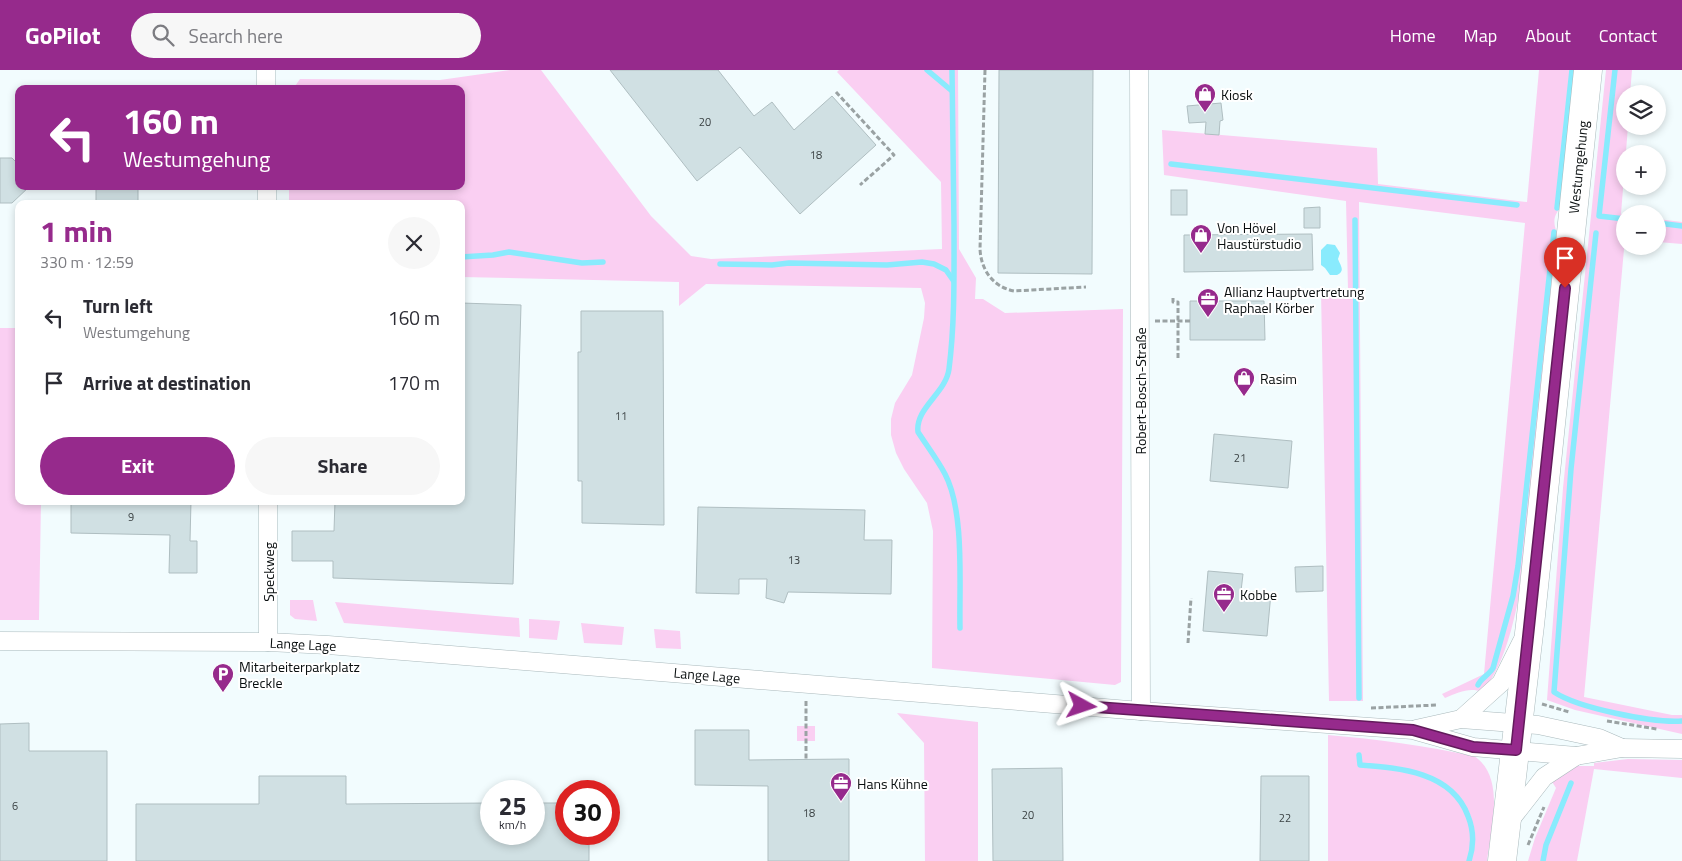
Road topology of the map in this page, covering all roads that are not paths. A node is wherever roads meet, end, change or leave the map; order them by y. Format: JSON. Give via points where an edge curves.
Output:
{"nodes":[{"id":1,"x":266,"y":70,"type":"edge"},
{"id":2,"x":1139,"y":70,"type":"edge"},
{"id":3,"x":1588,"y":70,"type":"edge"},
{"id":4,"x":266,"y":85,"type":"edge"},
{"id":5,"x":268,"y":505,"type":"edge"},
{"id":6,"x":1530,"y":625,"type":"junction"},
{"id":7,"x":0,"y":641,"type":"edge"},
{"id":8,"x":268,"y":642,"type":"junction"},
{"id":9,"x":1141,"y":711,"type":"junction"},
{"id":10,"x":1461,"y":719,"type":"junction"},
{"id":11,"x":1413,"y":730,"type":"junction"},
{"id":12,"x":1517,"y":738,"type":"junction"},
{"id":13,"x":1622,"y":748,"type":"junction"},
{"id":14,"x":1682,"y":749,"type":"edge"},
{"id":15,"x":1576,"y":756,"type":"junction"},
{"id":16,"x":1506,"y":825,"type":"junction"},
{"id":17,"x":1502,"y":861,"type":"edge"}],
"edges":[{"from":1,"to":4,"type":"street"},
{"from":2,"to":9,"type":"street","name":"Robert-Bosch-Straße"},
{"from":3,"to":6,"type":"main road","name":"Westumgehung"},
{"from":5,"to":8,"type":"street","name":"Speckweg"},
{"from":6,"to":10,"type":"street","name":"Lange Lage","via":[[1501,683]]},
{"from":6,"to":12,"type":"main road","name":"Westumgehung"},
{"from":7,"to":8,"type":"street","name":"Lange Lage"},
{"from":8,"to":9,"type":"street","name":"Lange Lage"},
{"from":9,"to":11,"type":"street","name":"Lange Lage"},
{"from":10,"to":11,"type":"street","name":"Lange Lage"},
{"from":10,"to":12,"type":"street","name":"Lange Lage"},
{"from":11,"to":12,"type":"street","name":"Lange Lage","via":[[1473,747]]},
{"from":12,"to":13,"type":"street","via":[[1538,725],[1599,738]]},
{"from":12,"to":15,"type":"street"},
{"from":12,"to":16,"type":"main road","name":"Westumgehung"},
{"from":13,"to":14,"type":"street"},
{"from":13,"to":15,"type":"street"},
{"from":15,"to":16,"type":"street","via":[[1544,778]]},
{"from":16,"to":17,"type":"main road","name":"Westumgehung"}]}
